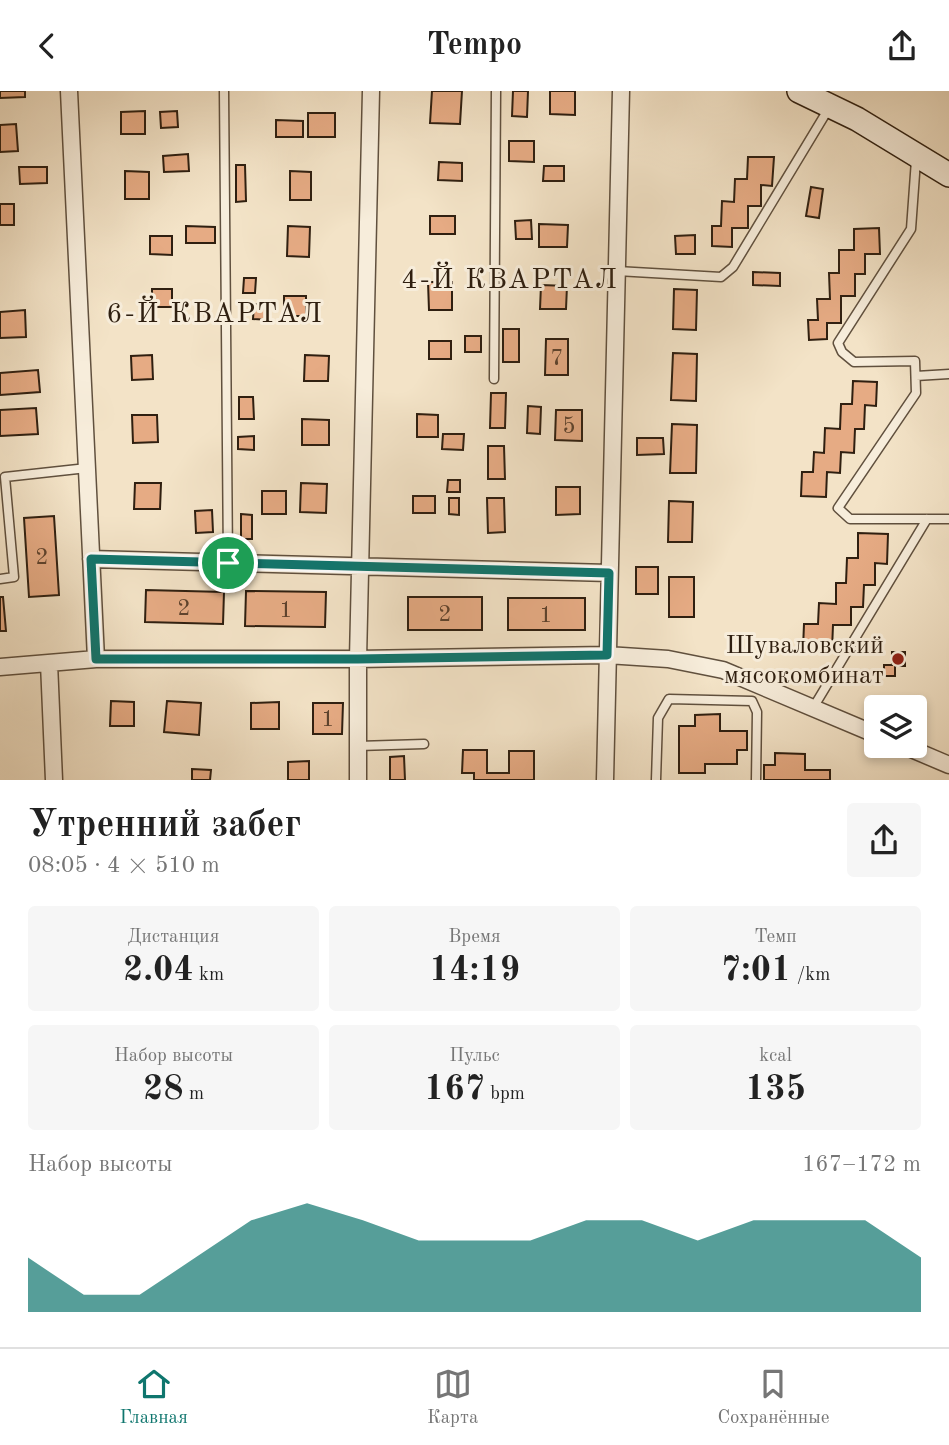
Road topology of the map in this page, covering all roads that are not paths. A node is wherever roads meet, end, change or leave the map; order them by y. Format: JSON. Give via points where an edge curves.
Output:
{"nodes":[{"id":1,"x":69,"y":91,"type":"edge"},
{"id":2,"x":224,"y":91,"type":"edge"},
{"id":3,"x":370,"y":91,"type":"edge"},
{"id":4,"x":496,"y":91,"type":"edge"},
{"id":5,"x":621,"y":91,"type":"edge"},
{"id":6,"x":799,"y":91,"type":"edge"},
{"id":7,"x":830,"y":106,"type":"junction"},
{"id":8,"x":916,"y":154,"type":"junction"},
{"id":9,"x":949,"y":174,"type":"edge"},
{"id":10,"x":617,"y":271,"type":"junction"},
{"id":11,"x":949,"y":374,"type":"edge"},
{"id":12,"x":916,"y":376,"type":"junction"},
{"id":13,"x":494,"y":379,"type":"dead end"},
{"id":14,"x":87,"y":468,"type":"junction"},
{"id":15,"x":2,"y":476,"type":"edge"},
{"id":16,"x":926,"y":519,"type":"junction"},
{"id":17,"x":949,"y":519,"type":"edge"},
{"id":18,"x":91,"y":559,"type":"junction"},
{"id":19,"x":228,"y":563,"type":"junction"},
{"id":20,"x":360,"y":566,"type":"junction"},
{"id":21,"x":609,"y":573,"type":"junction"},
{"id":22,"x":0,"y":579,"type":"edge"},
{"id":23,"x":607,"y":655,"type":"junction"},
{"id":24,"x":96,"y":659,"type":"junction"},
{"id":25,"x":358,"y":659,"type":"junction"},
{"id":26,"x":48,"y":663,"type":"junction"},
{"id":27,"x":0,"y":667,"type":"edge"},
{"id":28,"x":813,"y":708,"type":"junction"},
{"id":29,"x":864,"y":730,"type":"edge"},
{"id":30,"x":424,"y":744,"type":"dead end"},
{"id":31,"x":358,"y":746,"type":"junction"},
{"id":32,"x":927,"y":756,"type":"edge"},
{"id":33,"x":949,"y":765,"type":"edge"},
{"id":34,"x":54,"y":780,"type":"edge"},
{"id":35,"x":358,"y":780,"type":"edge"},
{"id":36,"x":605,"y":780,"type":"edge"},
{"id":37,"x":656,"y":780,"type":"edge"},
{"id":38,"x":756,"y":780,"type":"edge"}],
"edges":[{"from":1,"to":14,"type":"street"},
{"from":2,"to":19,"type":"lane"},
{"from":3,"to":20,"type":"street"},
{"from":4,"to":13,"type":"lane"},
{"from":5,"to":10,"type":"street"},
{"from":6,"to":7,"type":"street"},
{"from":7,"to":8,"type":"street"},
{"from":7,"to":10,"type":"lane","via":[[733,267],[721,277]]},
{"from":8,"to":9,"type":"street"},
{"from":8,"to":12,"type":"lane","via":[[911,229],[838,343],[854,362],[915,361]]},
{"from":10,"to":21,"type":"street"},
{"from":11,"to":12,"type":"lane"},
{"from":12,"to":16,"type":"lane","via":[[916,393],[838,508],[850,519]]},
{"from":14,"to":15,"type":"lane"},
{"from":14,"to":18,"type":"street"},
{"from":15,"to":22,"type":"lane","via":[[14,577]]},
{"from":16,"to":17,"type":"lane"},
{"from":16,"to":28,"type":"lane"},
{"from":18,"to":19,"type":"street"},
{"from":18,"to":24,"type":"street"},
{"from":19,"to":20,"type":"street"},
{"from":20,"to":21,"type":"street"},
{"from":20,"to":25,"type":"street"},
{"from":21,"to":23,"type":"street"},
{"from":23,"to":25,"type":"street"},
{"from":23,"to":28,"type":"street","via":[[668,659],[723,670]]},
{"from":23,"to":36,"type":"street"},
{"from":24,"to":25,"type":"street"},
{"from":24,"to":26,"type":"street"},
{"from":25,"to":31,"type":"street"},
{"from":26,"to":27,"type":"street"},
{"from":26,"to":34,"type":"street"},
{"from":28,"to":29,"type":"street"},
{"from":30,"to":31,"type":"lane"},
{"from":31,"to":35,"type":"street"},
{"from":32,"to":33,"type":"street"},
{"from":37,"to":38,"type":"lane","via":[[658,718],[669,699],[752,701],[757,712]]}]}
